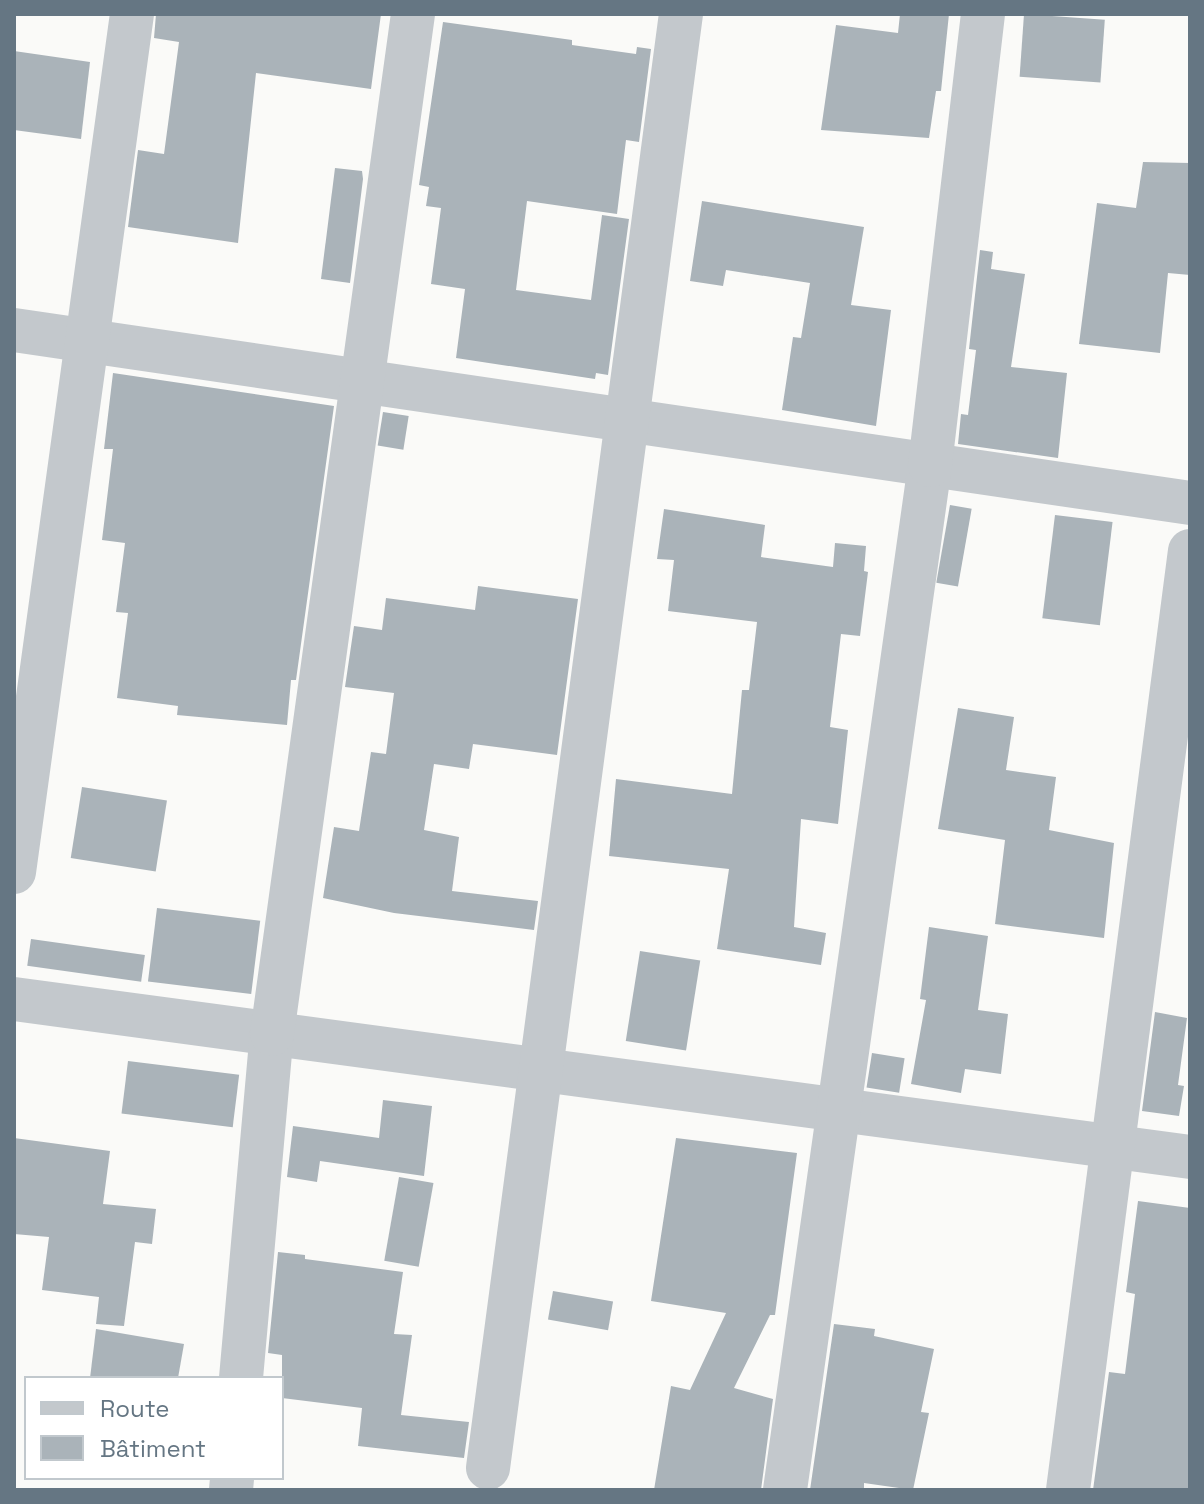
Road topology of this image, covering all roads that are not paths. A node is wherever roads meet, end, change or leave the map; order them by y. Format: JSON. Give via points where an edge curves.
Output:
{"nodes":[{"id":1,"x":132,"y":14,"type":"edge"},
{"id":2,"x":413,"y":14,"type":"edge"},
{"id":3,"x":681,"y":14,"type":"edge"},
{"id":4,"x":983,"y":14,"type":"edge"},
{"id":5,"x":14,"y":330,"type":"edge"},
{"id":6,"x":88,"y":341,"type":"junction"},
{"id":7,"x":362,"y":381,"type":"junction"},
{"id":8,"x":628,"y":420,"type":"junction"},
{"id":9,"x":930,"y":465,"type":"junction"},
{"id":10,"x":1190,"y":503,"type":"edge"},
{"id":11,"x":1190,"y":551,"type":"edge"},
{"id":12,"x":14,"y":872,"type":"edge"},
{"id":13,"x":14,"y":999,"type":"edge"},
{"id":14,"x":272,"y":1034,"type":"junction"},
{"id":15,"x":540,"y":1070,"type":"junction"},
{"id":16,"x":837,"y":1110,"type":"junction"},
{"id":17,"x":1112,"y":1147,"type":"junction"},
{"id":18,"x":1190,"y":1157,"type":"edge"},
{"id":19,"x":241,"y":1376,"type":"edge"},
{"id":20,"x":488,"y":1468,"type":"dead end"},
{"id":21,"x":785,"y":1490,"type":"edge"},
{"id":22,"x":1068,"y":1490,"type":"edge"}],
"edges":[{"from":1,"to":6,"type":"street"},
{"from":2,"to":7,"type":"street"},
{"from":3,"to":8,"type":"street"},
{"from":4,"to":9,"type":"street"},
{"from":5,"to":6,"type":"street"},
{"from":6,"to":7,"type":"street"},
{"from":6,"to":12,"type":"street"},
{"from":7,"to":8,"type":"street"},
{"from":7,"to":14,"type":"street"},
{"from":8,"to":9,"type":"street"},
{"from":8,"to":15,"type":"street"},
{"from":9,"to":10,"type":"street"},
{"from":9,"to":16,"type":"street"},
{"from":11,"to":17,"type":"street"},
{"from":13,"to":14,"type":"street"},
{"from":14,"to":15,"type":"street"},
{"from":14,"to":19,"type":"street"},
{"from":15,"to":16,"type":"street"},
{"from":15,"to":20,"type":"street"},
{"from":16,"to":17,"type":"street"},
{"from":16,"to":21,"type":"street"},
{"from":17,"to":18,"type":"street"},
{"from":17,"to":22,"type":"street"}]}
